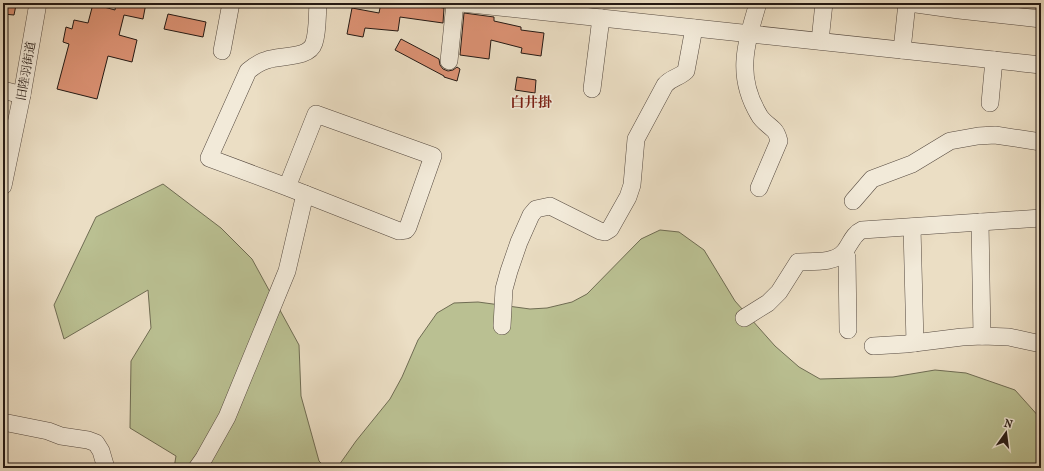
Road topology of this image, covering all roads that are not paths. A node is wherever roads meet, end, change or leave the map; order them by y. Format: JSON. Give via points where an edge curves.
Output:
{"nodes":[{"id":1,"x":38,"y":3,"type":"edge"},
{"id":2,"x":231,"y":3,"type":"edge"},
{"id":3,"x":318,"y":3,"type":"edge"},
{"id":4,"x":455,"y":3,"type":"edge"},
{"id":5,"x":461,"y":3,"type":"edge"},
{"id":6,"x":758,"y":3,"type":"edge"},
{"id":7,"x":824,"y":3,"type":"edge"},
{"id":8,"x":908,"y":3,"type":"edge"},
{"id":9,"x":601,"y":18,"type":"junction"},
{"id":10,"x":1041,"y":19,"type":"edge"},
{"id":11,"x":694,"y":28,"type":"junction"},
{"id":12,"x":749,"y":34,"type":"junction"},
{"id":13,"x":820,"y":41,"type":"junction"},
{"id":14,"x":902,"y":50,"type":"junction"},
{"id":15,"x":222,"y":51,"type":"dead end"},
{"id":16,"x":994,"y":60,"type":"junction"},
{"id":17,"x":449,"y":61,"type":"dead end"},
{"id":18,"x":1041,"y":65,"type":"edge"},
{"id":19,"x":592,"y":89,"type":"dead end"},
{"id":20,"x":3,"y":90,"type":"edge"},
{"id":21,"x":22,"y":95,"type":"junction"},
{"id":22,"x":990,"y":103,"type":"dead end"},
{"id":23,"x":1041,"y":142,"type":"edge"},
{"id":24,"x":3,"y":186,"type":"edge"},
{"id":25,"x":287,"y":187,"type":"junction"},
{"id":26,"x":759,"y":188,"type":"dead end"},
{"id":27,"x":305,"y":194,"type":"junction"},
{"id":28,"x":853,"y":201,"type":"dead end"},
{"id":29,"x":1041,"y":218,"type":"edge"},
{"id":30,"x":980,"y":222,"type":"junction"},
{"id":31,"x":912,"y":227,"type":"junction"},
{"id":32,"x":843,"y":254,"type":"junction"},
{"id":33,"x":744,"y":318,"type":"dead end"},
{"id":34,"x":502,"y":326,"type":"dead end"},
{"id":35,"x":848,"y":330,"type":"dead end"},
{"id":36,"x":982,"y":336,"type":"junction"},
{"id":37,"x":915,"y":343,"type":"junction"},
{"id":38,"x":1041,"y":344,"type":"edge"},
{"id":39,"x":873,"y":346,"type":"dead end"},
{"id":40,"x":3,"y":422,"type":"edge"},
{"id":41,"x":106,"y":468,"type":"edge"},
{"id":42,"x":197,"y":468,"type":"edge"}],
"edges":[{"from":1,"to":21,"type":"street","name":"旧陸羽街道"},
{"from":2,"to":15,"type":"street"},
{"from":3,"to":25,"type":"street","via":[[316,34],[311,50],[268,59],[248,71],[209,158]]},
{"from":4,"to":17,"type":"street"},
{"from":5,"to":9,"type":"street"},
{"from":6,"to":12,"type":"street"},
{"from":7,"to":13,"type":"street"},
{"from":8,"to":10,"type":"street"},
{"from":8,"to":14,"type":"street"},
{"from":9,"to":11,"type":"street"},
{"from":9,"to":19,"type":"street"},
{"from":11,"to":12,"type":"street"},
{"from":11,"to":34,"type":"street","via":[[686,71],[665,85],[636,139],[632,185],[610,229],[600,231],[550,206],[536,209],[519,242],[509,271],[504,289]]},
{"from":12,"to":13,"type":"street"},
{"from":12,"to":26,"type":"street","via":[[744,63],[745,80],[760,117],[775,131],[779,141]]},
{"from":13,"to":14,"type":"street"},
{"from":14,"to":16,"type":"street"},
{"from":16,"to":18,"type":"street"},
{"from":16,"to":22,"type":"street"},
{"from":20,"to":21,"type":"street"},
{"from":21,"to":24,"type":"street","name":"旧陸羽街道"},
{"from":23,"to":28,"type":"street","via":[[995,135],[950,142],[912,164],[872,179]]},
{"from":25,"to":27,"type":"street"},
{"from":25,"to":27,"type":"street","via":[[316,114],[433,156],[406,230],[399,231]]},
{"from":27,"to":42,"type":"street","via":[[287,271],[227,417]]},
{"from":29,"to":30,"type":"street"},
{"from":30,"to":31,"type":"street"},
{"from":30,"to":36,"type":"street"},
{"from":31,"to":32,"type":"street","via":[[862,230],[857,232]]},
{"from":31,"to":37,"type":"street"},
{"from":32,"to":33,"type":"street","via":[[834,259],[798,262],[779,292],[768,303]]},
{"from":32,"to":35,"type":"street","via":[[847,257]]},
{"from":36,"to":37,"type":"street"},
{"from":36,"to":38,"type":"street"},
{"from":37,"to":39,"type":"street"},
{"from":40,"to":41,"type":"street","via":[[96,443]]}]}
